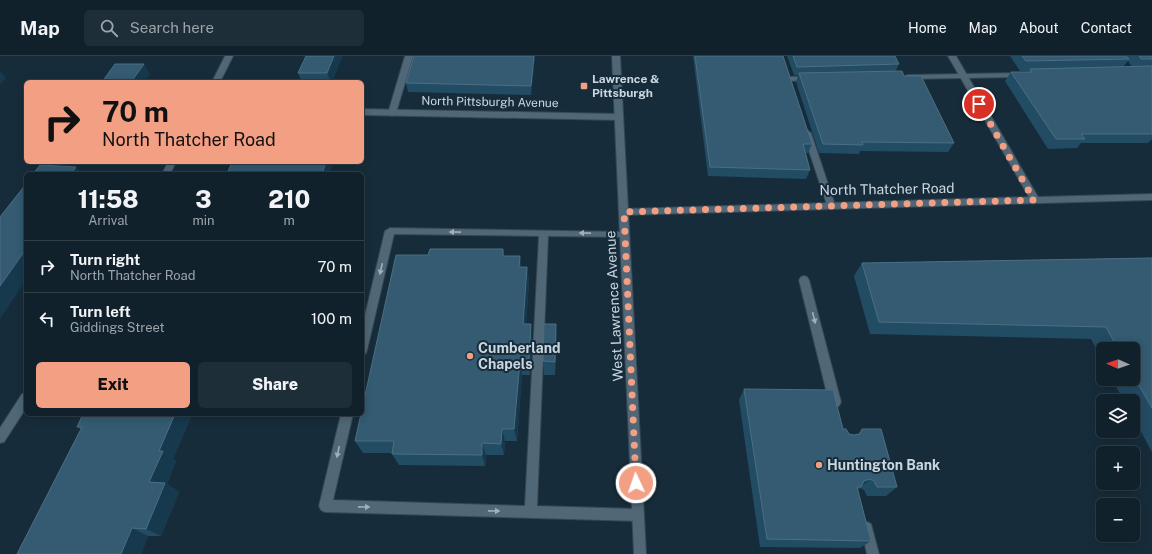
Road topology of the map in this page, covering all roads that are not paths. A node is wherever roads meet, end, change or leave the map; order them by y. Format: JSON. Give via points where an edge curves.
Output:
{"nodes":[{"id":1,"x":229,"y":56,"type":"edge"},
{"id":2,"x":408,"y":56,"type":"edge"},
{"id":3,"x":616,"y":56,"type":"edge"},
{"id":4,"x":952,"y":56,"type":"edge"},
{"id":5,"x":1027,"y":75,"type":"edge"},
{"id":6,"x":964,"y":76,"type":"junction"},
{"id":7,"x":900,"y":77,"type":"edge"},
{"id":8,"x":821,"y":78,"type":"edge"},
{"id":9,"x":789,"y":79,"type":"edge"},
{"id":10,"x":217,"y":80,"type":"edge"},
{"id":11,"x":364,"y":112,"type":"edge"},
{"id":12,"x":392,"y":113,"type":"junction"},
{"id":13,"x":618,"y":117,"type":"junction"},
{"id":14,"x":804,"y":123,"type":"edge"},
{"id":15,"x":1152,"y":197,"type":"edge"},
{"id":16,"x":1034,"y":200,"type":"junction"},
{"id":17,"x":831,"y":205,"type":"junction"},
{"id":18,"x":624,"y":212,"type":"junction"},
{"id":19,"x":544,"y":233,"type":"junction"},
{"id":20,"x":624,"y":234,"type":"junction"},
{"id":21,"x":804,"y":280,"type":"dead end"},
{"id":22,"x":364,"y":342,"type":"edge"},
{"id":23,"x":24,"y":401,"type":"edge"},
{"id":24,"x":837,"y":409,"type":"edge"},
{"id":25,"x":347,"y":416,"type":"edge"},
{"id":26,"x":0,"y":438,"type":"edge"},
{"id":27,"x":531,"y":512,"type":"junction"},
{"id":28,"x":638,"y":515,"type":"junction"},
{"id":29,"x":864,"y":517,"type":"edge"},
{"id":30,"x":640,"y":554,"type":"edge"},
{"id":31,"x":873,"y":554,"type":"edge"}],
"edges":[{"from":1,"to":10,"type":"street"},
{"from":2,"to":12,"type":"street"},
{"from":3,"to":13,"type":"street","name":"West Lawrence Avenue"},
{"from":4,"to":6,"type":"street"},
{"from":5,"to":6,"type":"street"},
{"from":6,"to":7,"type":"street"},
{"from":6,"to":16,"type":"street"},
{"from":8,"to":9,"type":"street"},
{"from":11,"to":12,"type":"street","name":"North Pittsburgh Avenue"},
{"from":12,"to":13,"type":"street","name":"North Pittsburgh Avenue"},
{"from":13,"to":18,"type":"street","name":"West Lawrence Avenue"},
{"from":14,"to":17,"type":"street"},
{"from":15,"to":16,"type":"street","name":"North Thatcher Road"},
{"from":16,"to":17,"type":"street","name":"North Thatcher Road"},
{"from":17,"to":18,"type":"street","name":"North Thatcher Road"},
{"from":18,"to":20,"type":"street","name":"West Lawrence Avenue"},
{"from":20,"to":19,"type":"street","one_way":true},
{"from":19,"to":22,"type":"street","one_way":true,"via":[[390,231]]},
{"from":19,"to":27,"type":"street"},
{"from":20,"to":28,"type":"street","name":"West Lawrence Avenue"},
{"from":21,"to":24,"type":"street","one_way":true},
{"from":23,"to":26,"type":"street"},
{"from":25,"to":27,"type":"street","one_way":true,"via":[[325,506]]},
{"from":27,"to":28,"type":"street"},
{"from":28,"to":30,"type":"street","name":"West Lawrence Avenue"},
{"from":29,"to":31,"type":"street"}]}
